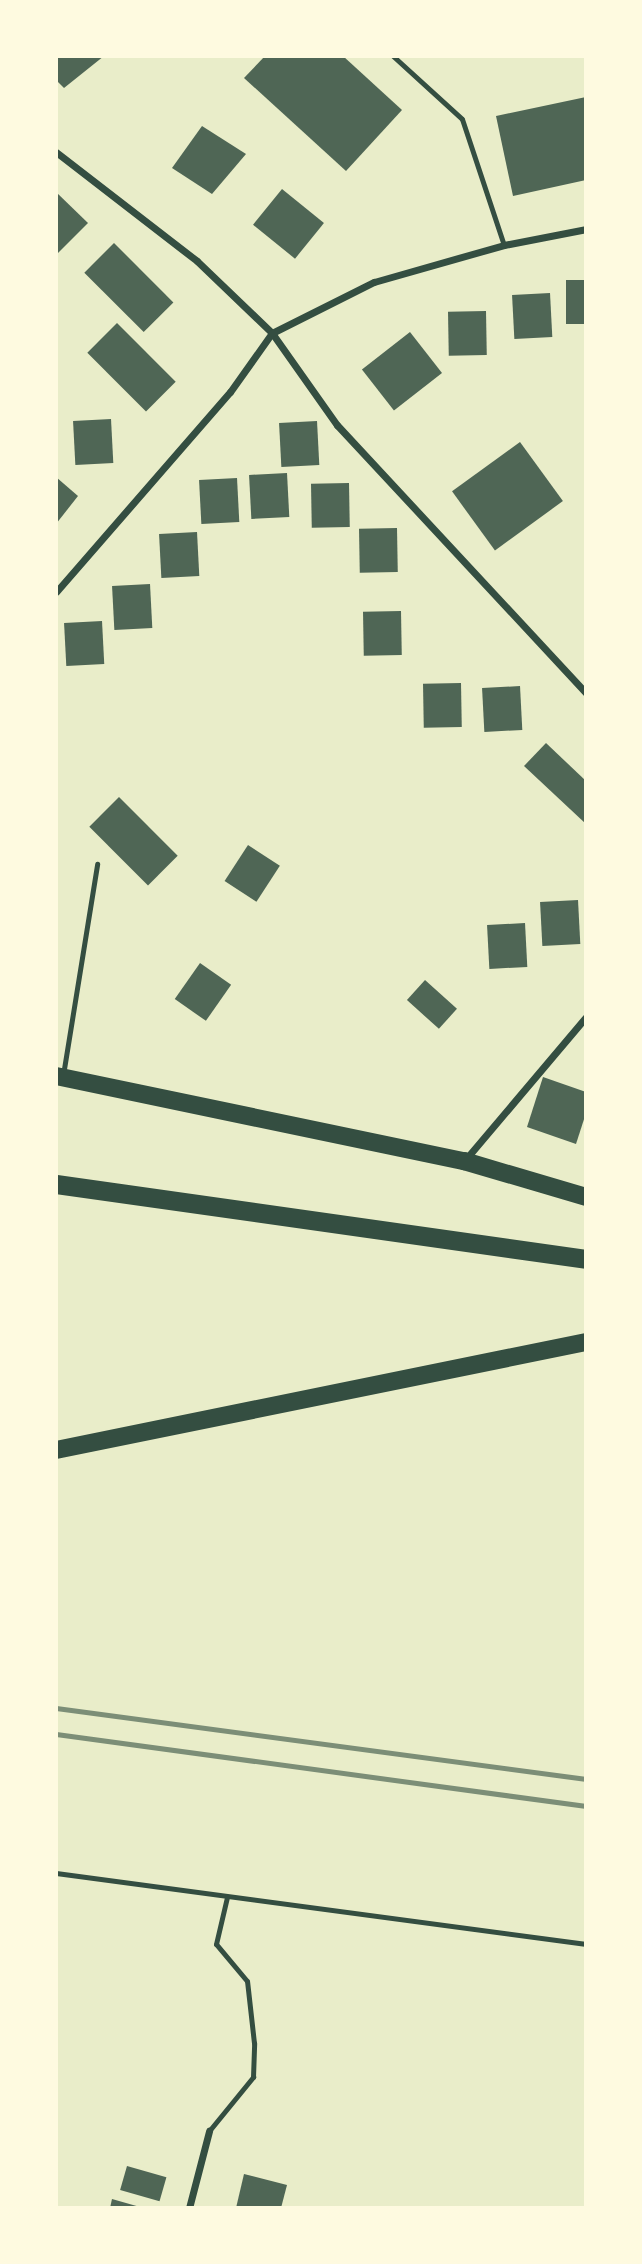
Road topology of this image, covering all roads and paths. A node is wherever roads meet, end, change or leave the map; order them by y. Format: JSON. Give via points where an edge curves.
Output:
{"nodes":[{"id":1,"x":393,"y":56,"type":"edge"},
{"id":2,"x":56,"y":152,"type":"edge"},
{"id":3,"x":586,"y":229,"type":"edge"},
{"id":4,"x":504,"y":245,"type":"junction"},
{"id":5,"x":272,"y":333,"type":"junction"},
{"id":6,"x":56,"y":592,"type":"edge"},
{"id":7,"x":586,"y":693,"type":"edge"},
{"id":8,"x":97,"y":864,"type":"dead end"},
{"id":9,"x":586,"y":1017,"type":"edge"},
{"id":10,"x":59,"y":1077,"type":"edge"},
{"id":11,"x":464,"y":1161,"type":"junction"},
{"id":12,"x":56,"y":1184,"type":"edge"},
{"id":13,"x":586,"y":1197,"type":"edge"},
{"id":14,"x":586,"y":1259,"type":"edge"},
{"id":15,"x":586,"y":1342,"type":"edge"},
{"id":16,"x":56,"y":1450,"type":"edge"},
{"id":17,"x":56,"y":1873,"type":"edge"},
{"id":18,"x":227,"y":1897,"type":"junction"},
{"id":19,"x":586,"y":1944,"type":"edge"},
{"id":20,"x":209,"y":2131,"type":"joint"},
{"id":21,"x":189,"y":2208,"type":"edge"}],
"edges":[{"from":1,"to":4,"type":"lane","via":[[462,119]]},
{"from":2,"to":5,"type":"street","via":[[197,261]]},
{"from":3,"to":4,"type":"street"},
{"from":4,"to":5,"type":"street","via":[[374,282]]},
{"from":5,"to":6,"type":"street","via":[[230,392]]},
{"from":5,"to":7,"type":"street","via":[[337,425]]},
{"from":8,"to":10,"type":"lane"},
{"from":9,"to":11,"type":"street"},
{"from":10,"to":11,"type":"main road"},
{"from":11,"to":13,"type":"main road"},
{"from":12,"to":14,"type":"highway"},
{"from":15,"to":16,"type":"main road"},
{"from":17,"to":18,"type":"lane"},
{"from":18,"to":19,"type":"lane"},
{"from":18,"to":20,"type":"lane","via":[[216,1944],[247,1981],[253,2077]]},
{"from":20,"to":21,"type":"street"}]}
